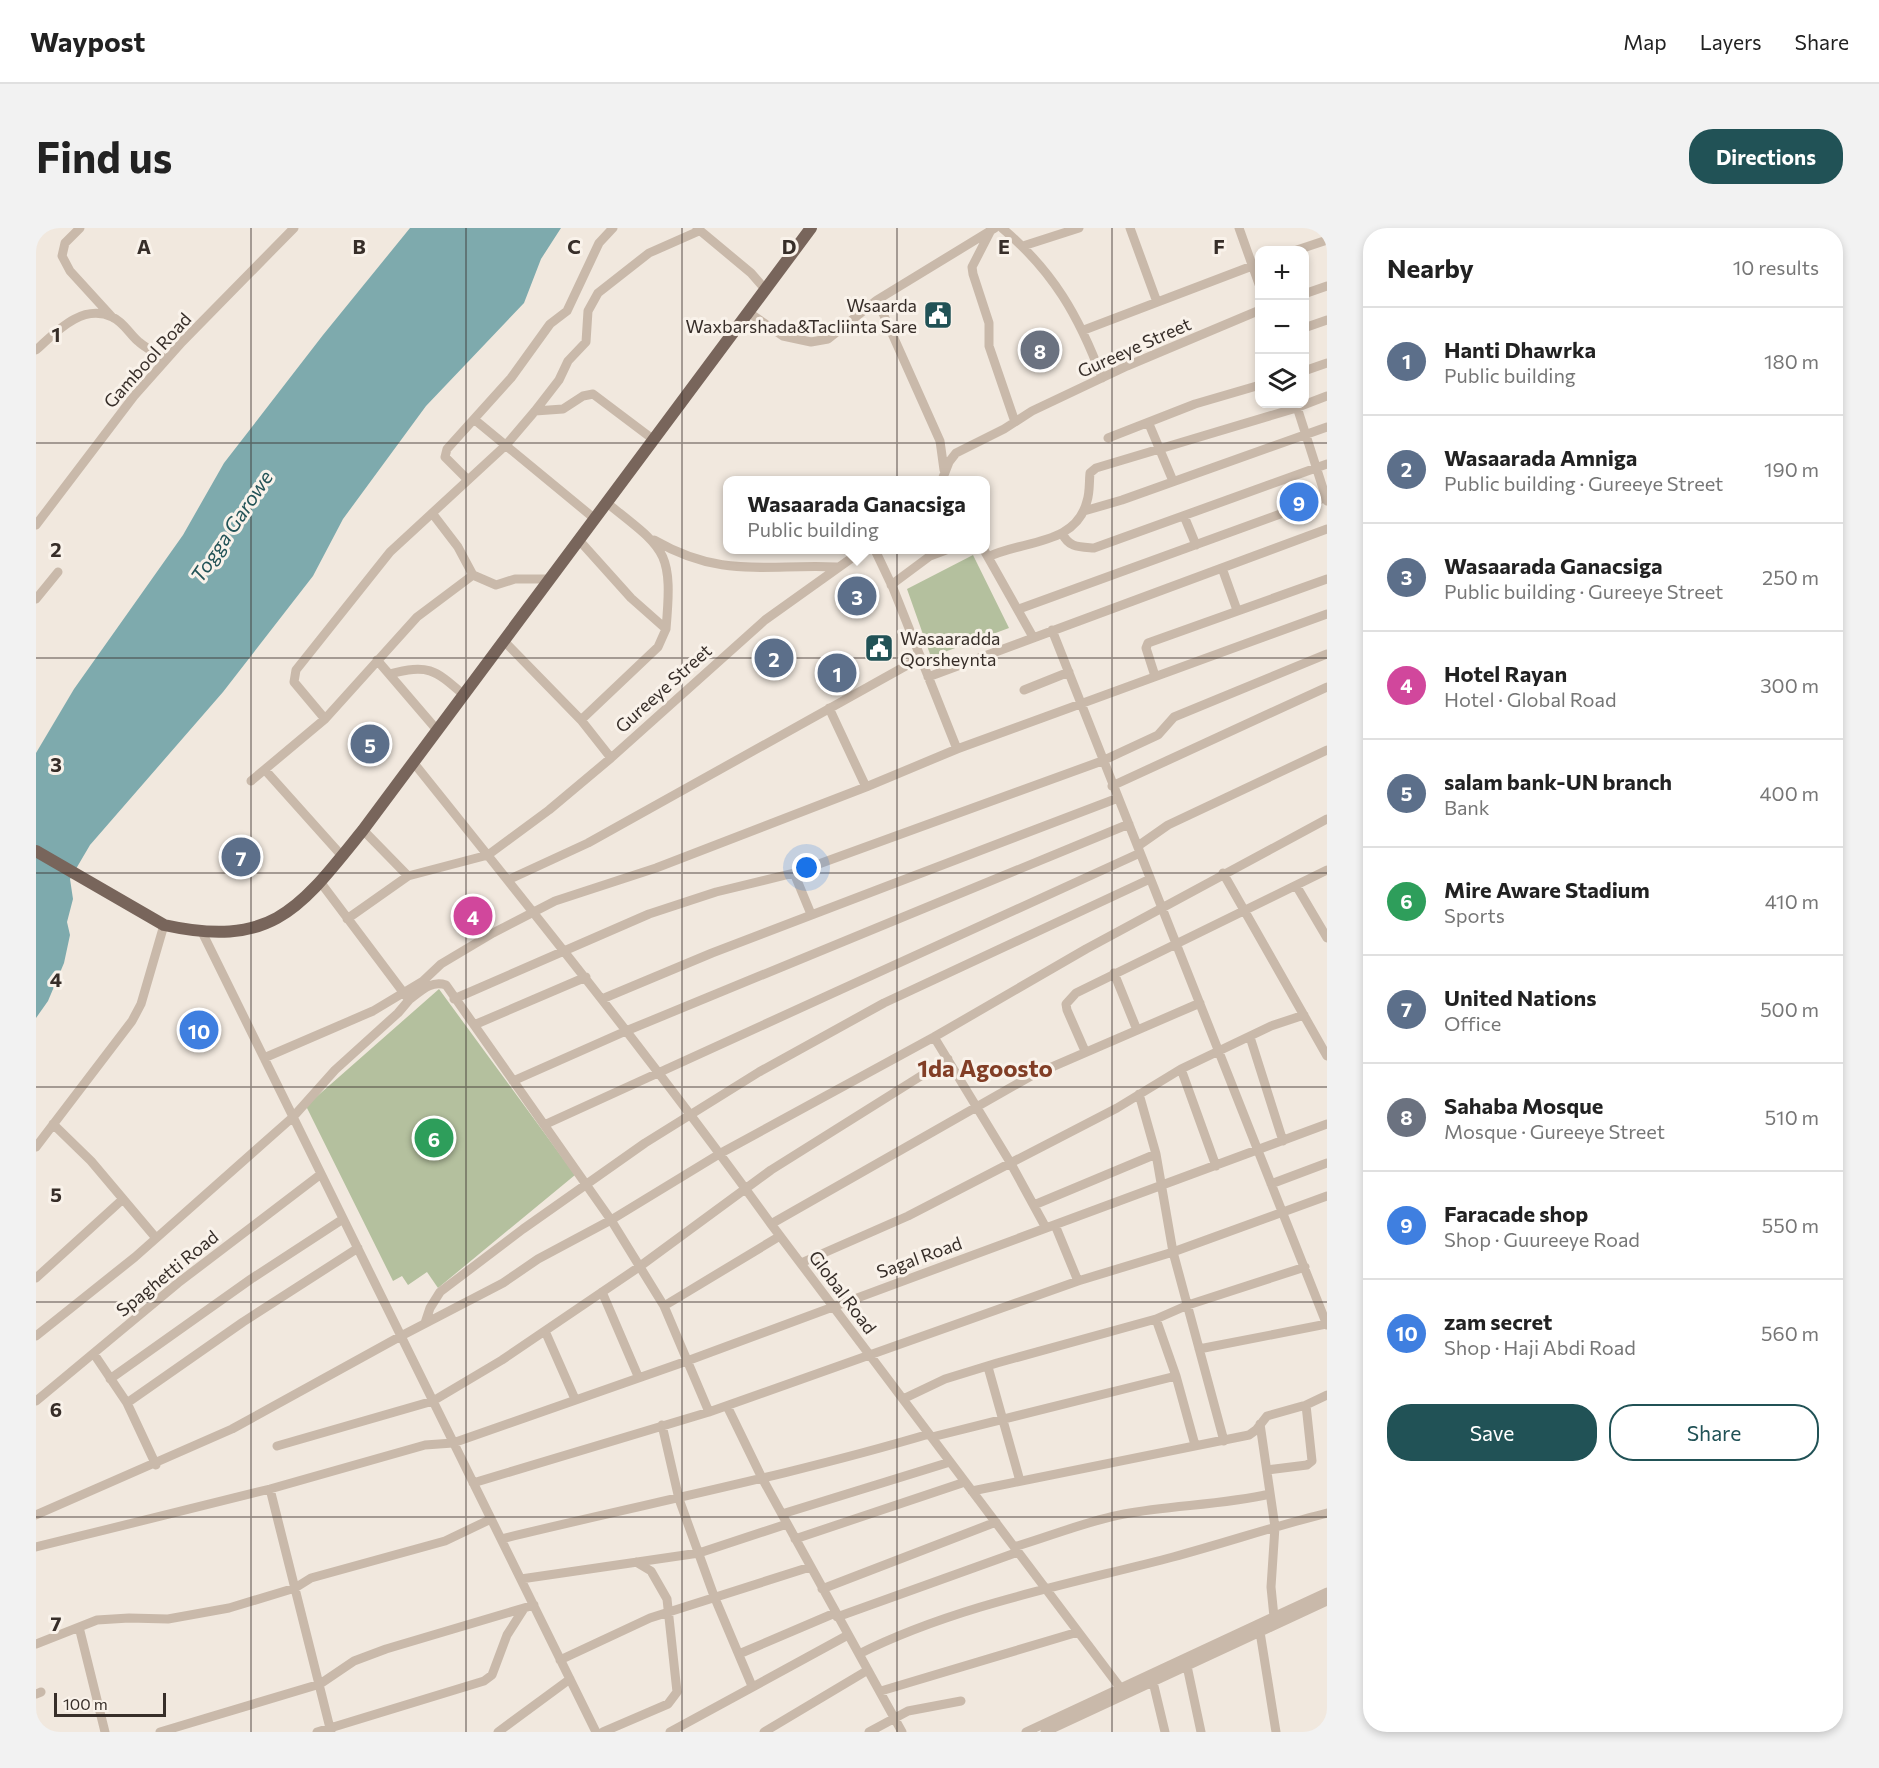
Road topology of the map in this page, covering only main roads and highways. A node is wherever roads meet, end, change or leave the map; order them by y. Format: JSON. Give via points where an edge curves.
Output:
{"nodes":[{"id":1,"x":809,"y":229,"type":"edge"},
{"id":2,"x":36,"y":851,"type":"edge"}],
"edges":[{"from":1,"to":2,"type":"main road","via":[[363,830],[321,884],[296,907],[262,925],[221,932],[164,925]]}]}
